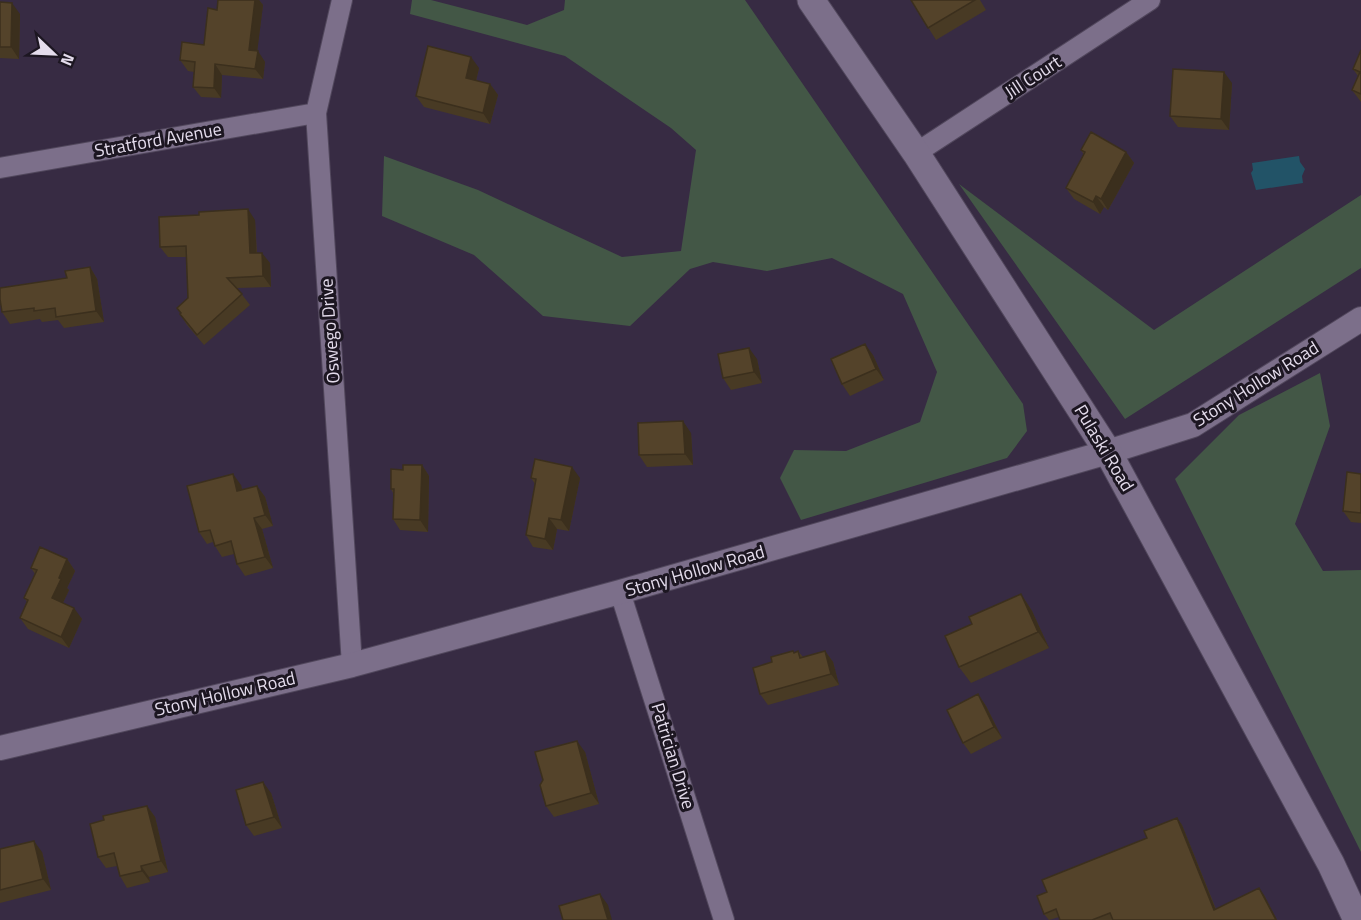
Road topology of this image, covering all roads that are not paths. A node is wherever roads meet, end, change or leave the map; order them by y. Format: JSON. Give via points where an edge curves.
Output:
{"nodes":[{"id":1,"x":342,"y":0,"type":"edge"},
{"id":2,"x":812,"y":0,"type":"edge"},
{"id":3,"x":1150,"y":0,"type":"edge"},
{"id":4,"x":316,"y":112,"type":"junction"},
{"id":5,"x":916,"y":153,"type":"junction"},
{"id":6,"x":0,"y":168,"type":"edge"},
{"id":7,"x":1361,"y":319,"type":"edge"},
{"id":8,"x":1108,"y":452,"type":"junction"},
{"id":9,"x":620,"y":592,"type":"junction"},
{"id":10,"x":352,"y":665,"type":"junction"},
{"id":11,"x":0,"y":748,"type":"edge"},
{"id":12,"x":723,"y":920,"type":"edge"},
{"id":13,"x":1357,"y":920,"type":"edge"}],
"edges":[{"from":1,"to":4,"type":"street","name":"Oswego Drive"},
{"from":2,"to":5,"type":"main road","name":"Pulaski Road"},
{"from":3,"to":5,"type":"street","name":"Jill Court"},
{"from":4,"to":6,"type":"street","name":"Stratford Avenue"},
{"from":4,"to":10,"type":"street","name":"Oswego Drive"},
{"from":5,"to":8,"type":"main road","name":"Pulaski Road"},
{"from":7,"to":8,"type":"street","name":"Stony Hollow Road","via":[[1193,425]]},
{"from":8,"to":9,"type":"street","name":"Stony Hollow Road"},
{"from":8,"to":13,"type":"main road","name":"Pulaski Road","via":[[1331,864]]},
{"from":9,"to":10,"type":"street","name":"Stony Hollow Road"},
{"from":9,"to":12,"type":"street","name":"Patrician Drive"},
{"from":10,"to":11,"type":"street","name":"Stony Hollow Road"}]}
